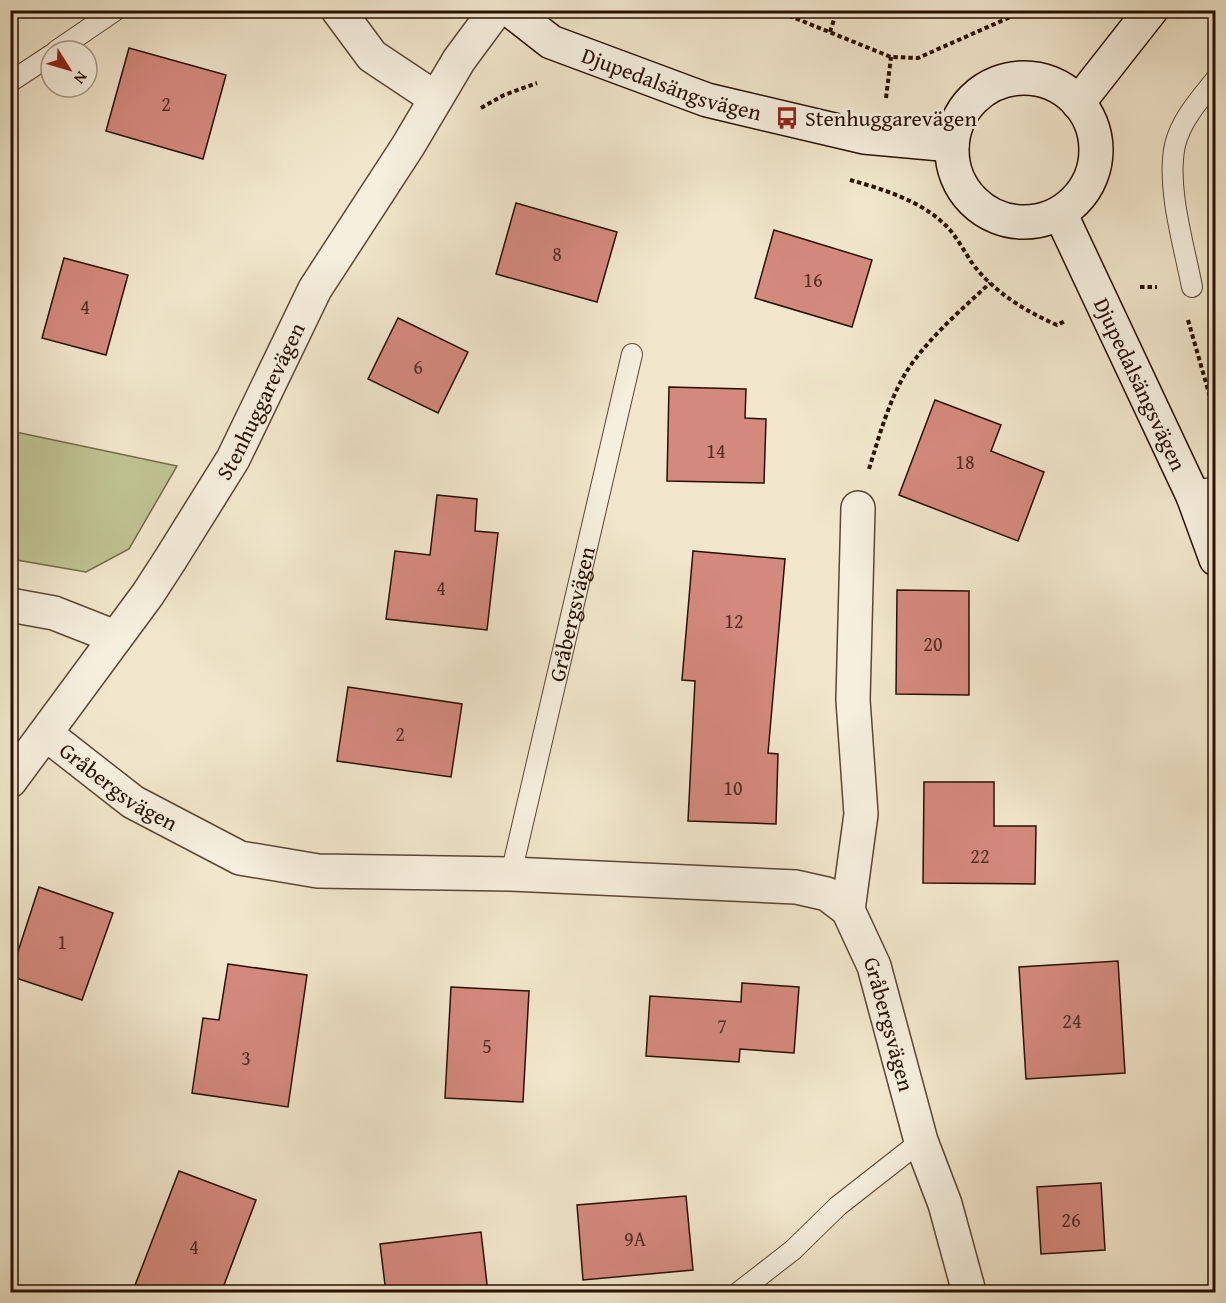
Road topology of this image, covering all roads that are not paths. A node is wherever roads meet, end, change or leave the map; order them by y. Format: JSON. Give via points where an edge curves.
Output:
{"nodes":[{"id":1,"x":117,"y":10,"type":"edge"},
{"id":2,"x":338,"y":10,"type":"edge"},
{"id":3,"x":496,"y":10,"type":"edge"},
{"id":4,"x":510,"y":10,"type":"edge"},
{"id":5,"x":1151,"y":10,"type":"edge"},
{"id":6,"x":74,"y":39,"type":"edge"},
{"id":7,"x":39,"y":63,"type":"edge"},
{"id":8,"x":1215,"y":79,"type":"edge"},
{"id":9,"x":10,"y":82,"type":"edge"},
{"id":10,"x":435,"y":98,"type":"junction"},
{"id":11,"x":1078,"y":103,"type":"junction"},
{"id":12,"x":952,"y":145,"type":"junction"},
{"id":13,"x":1060,"y":213,"type":"junction"},
{"id":14,"x":1185,"y":287,"type":"road end"},
{"id":15,"x":632,"y":354,"type":"dead end"},
{"id":16,"x":1204,"y":495,"type":"edge"},
{"id":17,"x":858,"y":508,"type":"road end"},
{"id":18,"x":1215,"y":559,"type":"edge"},
{"id":19,"x":10,"y":605,"type":"edge"},
{"id":20,"x":116,"y":637,"type":"junction"},
{"id":21,"x":46,"y":734,"type":"junction"},
{"id":22,"x":10,"y":781,"type":"edge"},
{"id":23,"x":511,"y":874,"type":"junction"},
{"id":24,"x":848,"y":910,"type":"junction"},
{"id":25,"x":921,"y":1141,"type":"junction"},
{"id":26,"x":739,"y":1293,"type":"edge"},
{"id":27,"x":969,"y":1293,"type":"edge"}],
"edges":[{"from":1,"to":6,"type":"lane"},
{"from":2,"to":10,"type":"street","via":[[372,56]]},
{"from":3,"to":10,"type":"street","name":"Stenhuggarevägen"},
{"from":4,"to":12,"type":"street","name":"Djupedalsängsvägen","via":[[551,42],[707,100],[864,137]]},
{"from":5,"to":11,"type":"street"},
{"from":7,"to":9,"type":"lane"},
{"from":8,"to":14,"type":"lane","via":[[1187,116],[1175,145],[1173,187]]},
{"from":10,"to":20,"type":"street","name":"Stenhuggarevägen","via":[[315,289],[233,459],[148,594]]},
{"from":11,"to":12,"type":"street","via":[[1043,81],[1002,82],[988,88],[968,106]]},
{"from":11,"to":13,"type":"street","via":[[1092,127],[1096,155],[1081,194]]},
{"from":12,"to":13,"type":"street","via":[[952,159],[962,186],[992,215],[1019,222],[1047,219]]},
{"from":13,"to":16,"type":"street","name":"Djupedalsängsvägen"},
{"from":15,"to":23,"type":"lane","name":"Gråbergsvägen"},
{"from":16,"to":18,"type":"street","name":"Djupedalsängsvägen"},
{"from":17,"to":24,"type":"street","via":[[853,700],[861,814]]},
{"from":19,"to":20,"type":"street","via":[[54,613]]},
{"from":20,"to":21,"type":"street","name":"Stenhuggarevägen"},
{"from":21,"to":22,"type":"street","name":"Stenhuggarevägen"},
{"from":21,"to":23,"type":"street","name":"Gråbergsvägen","via":[[134,802],[240,858],[318,871]]},
{"from":23,"to":24,"type":"street","name":"Gråbergsvägen","via":[[796,887],[827,894]]},
{"from":24,"to":25,"type":"street","name":"Gråbergsvägen","via":[[874,966]]},
{"from":25,"to":26,"type":"lane","via":[[838,1206],[793,1250]]},
{"from":25,"to":27,"type":"street","name":"Gråbergsvägen","via":[[945,1204]]}]}
